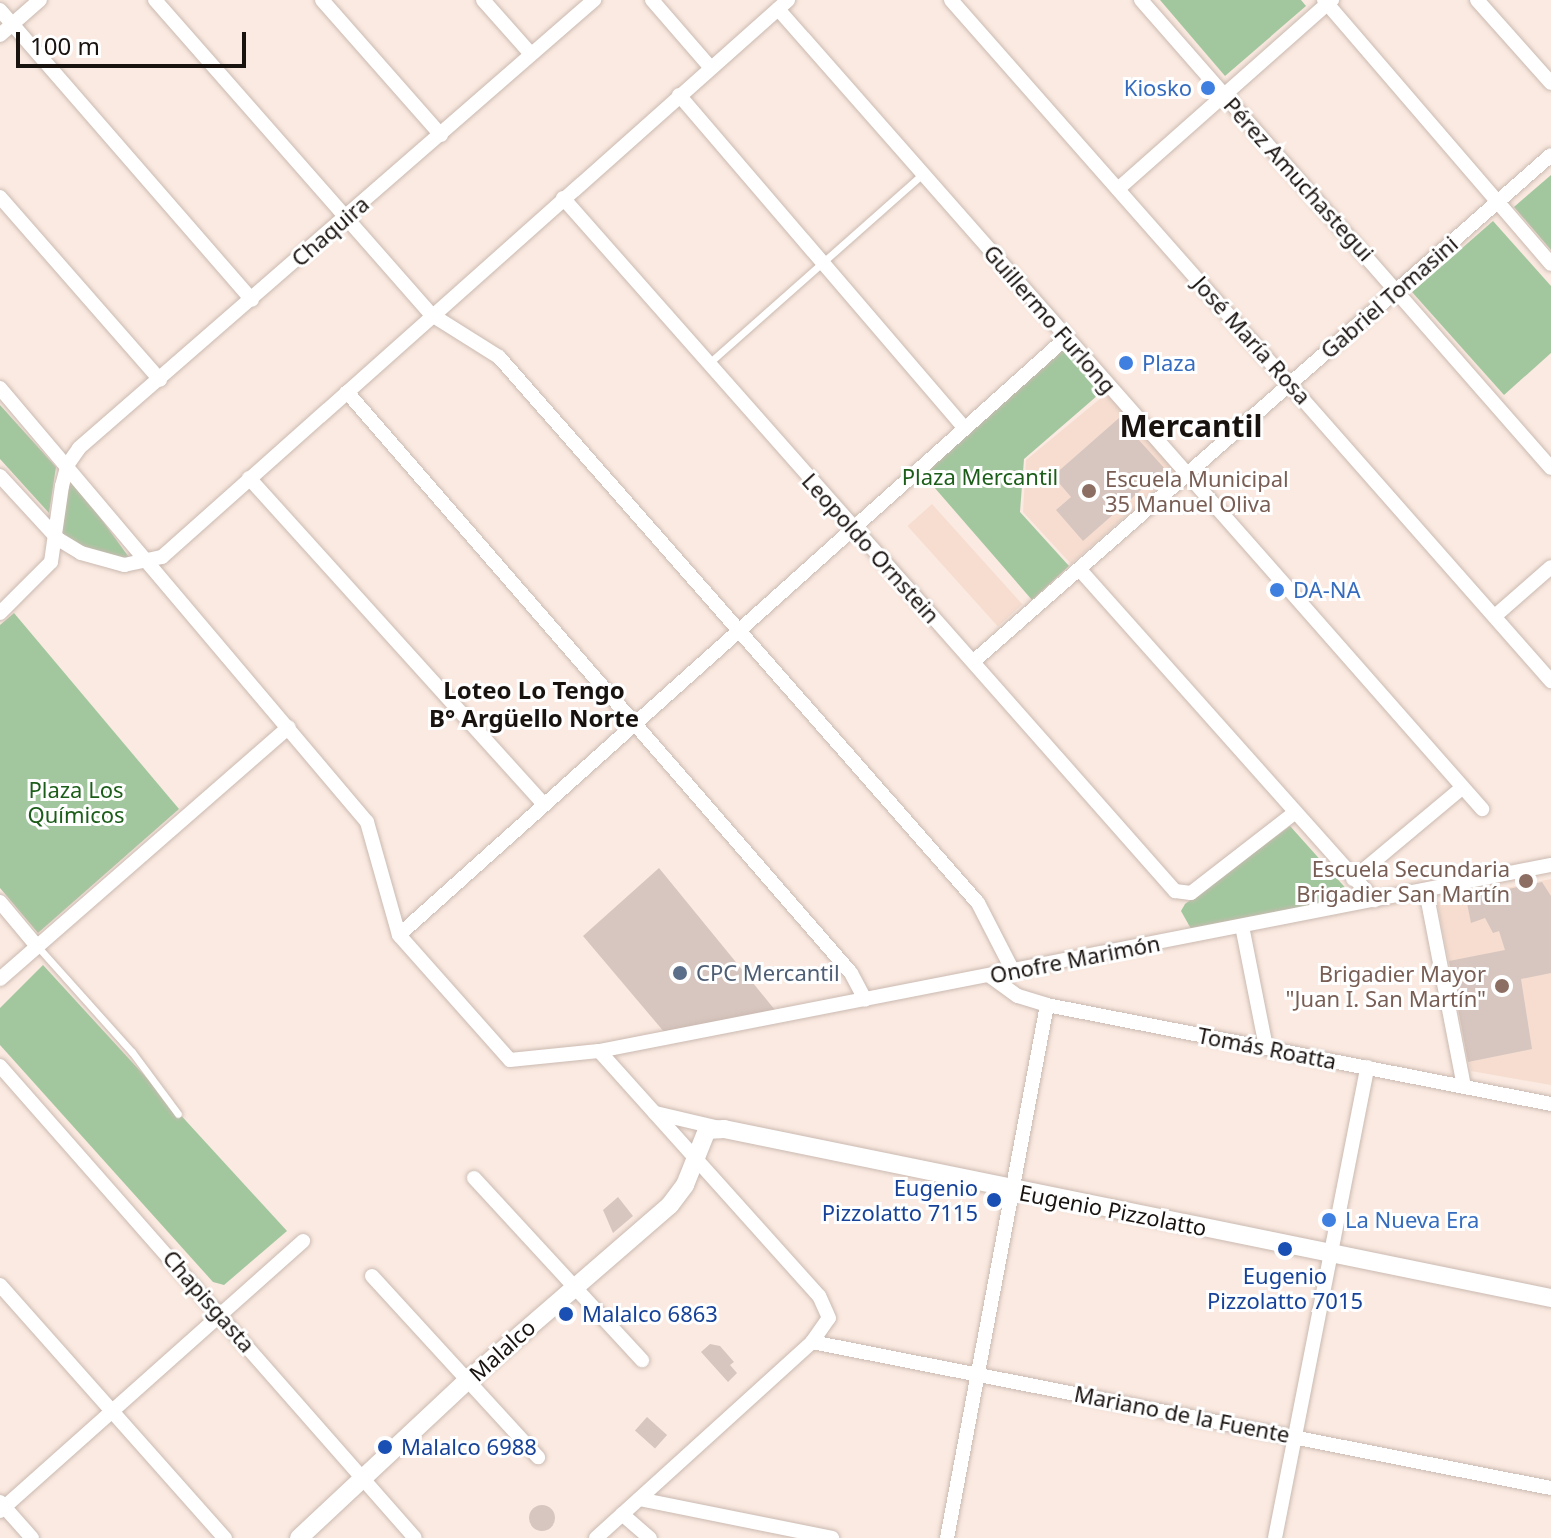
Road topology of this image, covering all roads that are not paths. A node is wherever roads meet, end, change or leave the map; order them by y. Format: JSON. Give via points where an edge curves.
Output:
{"nodes":[{"id":1,"x":40,"y":0,"type":"edge"},
{"id":2,"x":155,"y":0,"type":"edge"},
{"id":3,"x":322,"y":0,"type":"edge"},
{"id":4,"x":483,"y":0,"type":"edge"},
{"id":5,"x":594,"y":0,"type":"edge"},
{"id":6,"x":652,"y":0,"type":"edge"},
{"id":7,"x":951,"y":0,"type":"edge"},
{"id":8,"x":1141,"y":0,"type":"edge"},
{"id":9,"x":1477,"y":0,"type":"edge"},
{"id":10,"x":1328,"y":1,"type":"edge"},
{"id":11,"x":783,"y":4,"type":"edge"},
{"id":12,"x":0,"y":10,"type":"edge"},
{"id":13,"x":13,"y":24,"type":"junction"},
{"id":14,"x":0,"y":35,"type":"edge"},
{"id":15,"x":531,"y":54,"type":"junction"},
{"id":16,"x":710,"y":67,"type":"junction"},
{"id":17,"x":1551,"y":83,"type":"edge"},
{"id":18,"x":1224,"y":94,"type":"junction"},
{"id":19,"x":679,"y":95,"type":"junction"},
{"id":20,"x":441,"y":135,"type":"junction"},
{"id":21,"x":1551,"y":155,"type":"edge"},
{"id":22,"x":923,"y":174,"type":"junction"},
{"id":23,"x":1118,"y":189,"type":"junction"},
{"id":24,"x":0,"y":197,"type":"edge"},
{"id":25,"x":563,"y":198,"type":"junction"},
{"id":26,"x":1499,"y":203,"type":"junction"},
{"id":27,"x":346,"y":218,"type":"junction"},
{"id":28,"x":822,"y":263,"type":"junction"},
{"id":29,"x":1551,"y":264,"type":"edge"},
{"id":30,"x":1398,"y":290,"type":"junction"},
{"id":31,"x":252,"y":300,"type":"junction"},
{"id":32,"x":432,"y":315,"type":"junction"},
{"id":33,"x":1066,"y":338,"type":"junction"},
{"id":34,"x":709,"y":363,"type":"junction"},
{"id":35,"x":160,"y":380,"type":"junction"},
{"id":36,"x":1291,"y":382,"type":"junction"},
{"id":37,"x":0,"y":388,"type":"edge"},
{"id":38,"x":347,"y":392,"type":"junction"},
{"id":39,"x":964,"y":428,"type":"junction"},
{"id":40,"x":68,"y":464,"type":"junction"},
{"id":41,"x":1551,"y":468,"type":"edge"},
{"id":42,"x":1187,"y":473,"type":"junction"},
{"id":43,"x":0,"y":476,"type":"edge"},
{"id":44,"x":249,"y":478,"type":"junction"},
{"id":45,"x":851,"y":528,"type":"junction"},
{"id":46,"x":58,"y":539,"type":"junction"},
{"id":47,"x":145,"y":565,"type":"junction"},
{"id":48,"x":1551,"y":567,"type":"edge"},
{"id":49,"x":1081,"y":571,"type":"junction"},
{"id":50,"x":0,"y":613,"type":"edge"},
{"id":51,"x":1495,"y":616,"type":"junction"},
{"id":52,"x":739,"y":630,"type":"junction"},
{"id":53,"x":974,"y":661,"type":"junction"},
{"id":54,"x":1551,"y":681,"type":"edge"},
{"id":55,"x":636,"y":722,"type":"junction"},
{"id":56,"x":289,"y":727,"type":"junction"},
{"id":57,"x":1462,"y":788,"type":"junction"},
{"id":58,"x":544,"y":805,"type":"junction"},
{"id":59,"x":1482,"y":809,"type":"dead end"},
{"id":60,"x":1293,"y":814,"type":"junction"},
{"id":61,"x":1551,"y":865,"type":"edge"},
{"id":62,"x":1353,"y":879,"type":"junction"},
{"id":63,"x":1426,"y":891,"type":"junction"},
{"id":64,"x":1374,"y":900,"type":"junction"},
{"id":65,"x":0,"y":902,"type":"edge"},
{"id":66,"x":1242,"y":926,"type":"junction"},
{"id":67,"x":399,"y":935,"type":"junction"},
{"id":68,"x":36,"y":945,"type":"junction"},
{"id":69,"x":1013,"y":971,"type":"junction"},
{"id":70,"x":990,"y":976,"type":"junction"},
{"id":71,"x":0,"y":979,"type":"edge"},
{"id":72,"x":865,"y":999,"type":"junction"},
{"id":73,"x":1047,"y":1005,"type":"junction"},
{"id":74,"x":1266,"y":1047,"type":"junction"},
{"id":75,"x":599,"y":1051,"type":"junction"},
{"id":76,"x":0,"y":1066,"type":"edge"},
{"id":77,"x":1367,"y":1067,"type":"junction"},
{"id":78,"x":1464,"y":1086,"type":"junction"},
{"id":79,"x":1551,"y":1104,"type":"edge"},
{"id":80,"x":655,"y":1113,"type":"junction"},
{"id":81,"x":178,"y":1114,"type":"dead end"},
{"id":82,"x":724,"y":1129,"type":"junction"},
{"id":83,"x":696,"y":1159,"type":"junction"},
{"id":84,"x":474,"y":1178,"type":"dead end"},
{"id":85,"x":1014,"y":1190,"type":"junction"},
{"id":86,"x":303,"y":1241,"type":"dead end"},
{"id":87,"x":1332,"y":1254,"type":"junction"},
{"id":88,"x":372,"y":1276,"type":"dead end"},
{"id":89,"x":0,"y":1285,"type":"edge"},
{"id":90,"x":572,"y":1288,"type":"junction"},
{"id":91,"x":1551,"y":1298,"type":"edge"},
{"id":92,"x":221,"y":1314,"type":"junction"},
{"id":93,"x":812,"y":1342,"type":"junction"},
{"id":94,"x":642,"y":1360,"type":"dead end"},
{"id":95,"x":979,"y":1375,"type":"junction"},
{"id":96,"x":468,"y":1380,"type":"junction"},
{"id":97,"x":112,"y":1411,"type":"junction"},
{"id":98,"x":1294,"y":1436,"type":"junction"},
{"id":99,"x":538,"y":1457,"type":"dead end"},
{"id":100,"x":364,"y":1479,"type":"junction"},
{"id":101,"x":1551,"y":1488,"type":"edge"},
{"id":102,"x":639,"y":1499,"type":"junction"},
{"id":103,"x":1,"y":1506,"type":"edge"},
{"id":104,"x":622,"y":1514,"type":"junction"},
{"id":105,"x":32,"y":1538,"type":"edge"},
{"id":106,"x":225,"y":1538,"type":"edge"},
{"id":107,"x":299,"y":1538,"type":"edge"},
{"id":108,"x":415,"y":1538,"type":"edge"},
{"id":109,"x":596,"y":1538,"type":"edge"},
{"id":110,"x":650,"y":1538,"type":"edge"},
{"id":111,"x":832,"y":1538,"type":"edge"},
{"id":112,"x":947,"y":1538,"type":"edge"},
{"id":113,"x":1275,"y":1538,"type":"edge"}],
"edges":[{"from":1,"to":13,"type":"street"},
{"from":2,"to":27,"type":"street"},
{"from":3,"to":20,"type":"street"},
{"from":4,"to":15,"type":"street"},
{"from":5,"to":15,"type":"street","name":"Chaquira"},
{"from":6,"to":16,"type":"street"},
{"from":7,"to":23,"type":"street","name":"José María Rosa"},
{"from":8,"to":18,"type":"street","name":"Pérez Amuchastegui"},
{"from":9,"to":17,"type":"street"},
{"from":10,"to":18,"type":"street"},
{"from":10,"to":26,"type":"street"},
{"from":11,"to":16,"type":"street"},
{"from":11,"to":22,"type":"street","name":"Guillermo Furlong"},
{"from":12,"to":13,"type":"street"},
{"from":13,"to":14,"type":"street"},
{"from":13,"to":31,"type":"street"},
{"from":15,"to":20,"type":"street","name":"Chaquira"},
{"from":16,"to":19,"type":"street"},
{"from":18,"to":23,"type":"street"},
{"from":18,"to":30,"type":"street","name":"Pérez Amuchastegui"},
{"from":19,"to":25,"type":"street"},
{"from":19,"to":28,"type":"street"},
{"from":20,"to":27,"type":"street","name":"Chaquira"},
{"from":21,"to":26,"type":"street","name":"Gabriel Tomasini"},
{"from":22,"to":28,"type":"lane"},
{"from":22,"to":33,"type":"street","name":"Guillermo Furlong"},
{"from":23,"to":36,"type":"street","name":"José María Rosa"},
{"from":24,"to":35,"type":"street"},
{"from":25,"to":32,"type":"street"},
{"from":25,"to":34,"type":"street","name":"Leopoldo Ornstein"},
{"from":26,"to":29,"type":"street"},
{"from":26,"to":30,"type":"street","name":"Gabriel Tomasini"},
{"from":27,"to":31,"type":"street","name":"Chaquira"},
{"from":27,"to":32,"type":"street"},
{"from":28,"to":34,"type":"lane"},
{"from":28,"to":39,"type":"street"},
{"from":30,"to":36,"type":"street","name":"Gabriel Tomasini"},
{"from":30,"to":41,"type":"street","name":"Pérez Amuchastegui"},
{"from":31,"to":35,"type":"street","name":"Chaquira"},
{"from":32,"to":38,"type":"street"},
{"from":32,"to":52,"type":"street","via":[[499,357]]},
{"from":33,"to":39,"type":"street"},
{"from":33,"to":42,"type":"street","name":"Guillermo Furlong"},
{"from":34,"to":45,"type":"street","name":"Leopoldo Ornstein"},
{"from":35,"to":40,"type":"street","name":"Chaquira"},
{"from":36,"to":42,"type":"street","name":"Gabriel Tomasini"},
{"from":36,"to":51,"type":"street","name":"José María Rosa"},
{"from":37,"to":40,"type":"street"},
{"from":38,"to":44,"type":"street"},
{"from":38,"to":55,"type":"street"},
{"from":39,"to":45,"type":"street"},
{"from":40,"to":46,"type":"street"},
{"from":40,"to":47,"type":"street"},
{"from":42,"to":49,"type":"street","name":"Gabriel Tomasini"},
{"from":42,"to":57,"type":"street","name":"Guillermo Furlong"},
{"from":43,"to":46,"type":"street"},
{"from":44,"to":47,"type":"street","via":[[162,557]]},
{"from":44,"to":58,"type":"street"},
{"from":45,"to":52,"type":"street"},
{"from":45,"to":53,"type":"street","name":"Leopoldo Ornstein"},
{"from":46,"to":47,"type":"street","via":[[106,562]]},
{"from":46,"to":50,"type":"street","via":[[47,569]]},
{"from":47,"to":56,"type":"street"},
{"from":48,"to":51,"type":"street"},
{"from":49,"to":53,"type":"street","name":"Gabriel Tomasini"},
{"from":49,"to":60,"type":"street"},
{"from":51,"to":54,"type":"street","name":"José María Rosa"},
{"from":52,"to":55,"type":"street"},
{"from":52,"to":69,"type":"street","via":[[978,903]]},
{"from":53,"to":60,"type":"street","name":"Leopoldo Ornstein","via":[[1182,895]]},
{"from":55,"to":58,"type":"street"},
{"from":55,"to":72,"type":"street","via":[[851,973]]},
{"from":56,"to":67,"type":"street","via":[[367,822]]},
{"from":56,"to":68,"type":"street"},
{"from":57,"to":59,"type":"street","name":"Guillermo Furlong"},
{"from":57,"to":62,"type":"street"},
{"from":58,"to":67,"type":"street"},
{"from":60,"to":62,"type":"street"},
{"from":61,"to":63,"type":"street","name":"Onofre Marimón"},
{"from":62,"to":64,"type":"street"},
{"from":63,"to":64,"type":"street","name":"Onofre Marimón"},
{"from":63,"to":78,"type":"street"},
{"from":64,"to":66,"type":"street","name":"Onofre Marimón"},
{"from":65,"to":68,"type":"street"},
{"from":66,"to":69,"type":"street","name":"Onofre Marimón"},
{"from":66,"to":74,"type":"street"},
{"from":67,"to":75,"type":"street","name":"Onofre Marimón","via":[[510,1060]]},
{"from":68,"to":71,"type":"street"},
{"from":68,"to":81,"type":"lane","via":[[132,1052]]},
{"from":69,"to":70,"type":"street","name":"Onofre Marimón"},
{"from":70,"to":72,"type":"street","name":"Onofre Marimón"},
{"from":70,"to":73,"type":"street","name":"Tomás Roatta","via":[[1018,996]]},
{"from":72,"to":75,"type":"street","name":"Onofre Marimón"},
{"from":73,"to":74,"type":"street","name":"Tomás Roatta"},
{"from":73,"to":85,"type":"street"},
{"from":74,"to":77,"type":"street","name":"Tomás Roatta"},
{"from":75,"to":80,"type":"street"},
{"from":76,"to":92,"type":"street","name":"Chapisgasta"},
{"from":77,"to":78,"type":"street","name":"Tomás Roatta"},
{"from":77,"to":87,"type":"street"},
{"from":78,"to":79,"type":"street","name":"Tomás Roatta"},
{"from":80,"to":82,"type":"street"},
{"from":80,"to":83,"type":"street"},
{"from":82,"to":83,"type":"main road","via":[[707,1130],[700,1137]]},
{"from":82,"to":85,"type":"main road","name":"Eugenio Pizzolatto"},
{"from":83,"to":90,"type":"main road","name":"Malalco","via":[[670,1205]]},
{"from":83,"to":93,"type":"street","via":[[819,1296],[829,1318]]},
{"from":84,"to":90,"type":"street"},
{"from":85,"to":87,"type":"main road","name":"Eugenio Pizzolatto"},
{"from":85,"to":95,"type":"street"},
{"from":86,"to":92,"type":"street"},
{"from":87,"to":91,"type":"main road","name":"Eugenio Pizzolatto"},
{"from":87,"to":98,"type":"street"},
{"from":88,"to":96,"type":"street"},
{"from":89,"to":97,"type":"street"},
{"from":90,"to":94,"type":"street"},
{"from":90,"to":96,"type":"main road","name":"Malalco"},
{"from":92,"to":97,"type":"street"},
{"from":92,"to":100,"type":"street","name":"Chapisgasta"},
{"from":93,"to":95,"type":"street","name":"Mariano de la Fuente"},
{"from":93,"to":102,"type":"street"},
{"from":95,"to":98,"type":"street","name":"Mariano de la Fuente"},
{"from":95,"to":112,"type":"street"},
{"from":96,"to":99,"type":"street"},
{"from":96,"to":100,"type":"main road","name":"Malalco"},
{"from":97,"to":103,"type":"street"},
{"from":97,"to":106,"type":"street"},
{"from":98,"to":101,"type":"street","name":"Mariano de la Fuente"},
{"from":98,"to":113,"type":"street"},
{"from":100,"to":107,"type":"main road","name":"Malalco"},
{"from":100,"to":108,"type":"street","name":"Chapisgasta"},
{"from":102,"to":104,"type":"street"},
{"from":102,"to":111,"type":"street"},
{"from":103,"to":105,"type":"street"},
{"from":104,"to":109,"type":"street"},
{"from":104,"to":110,"type":"street"}]}
